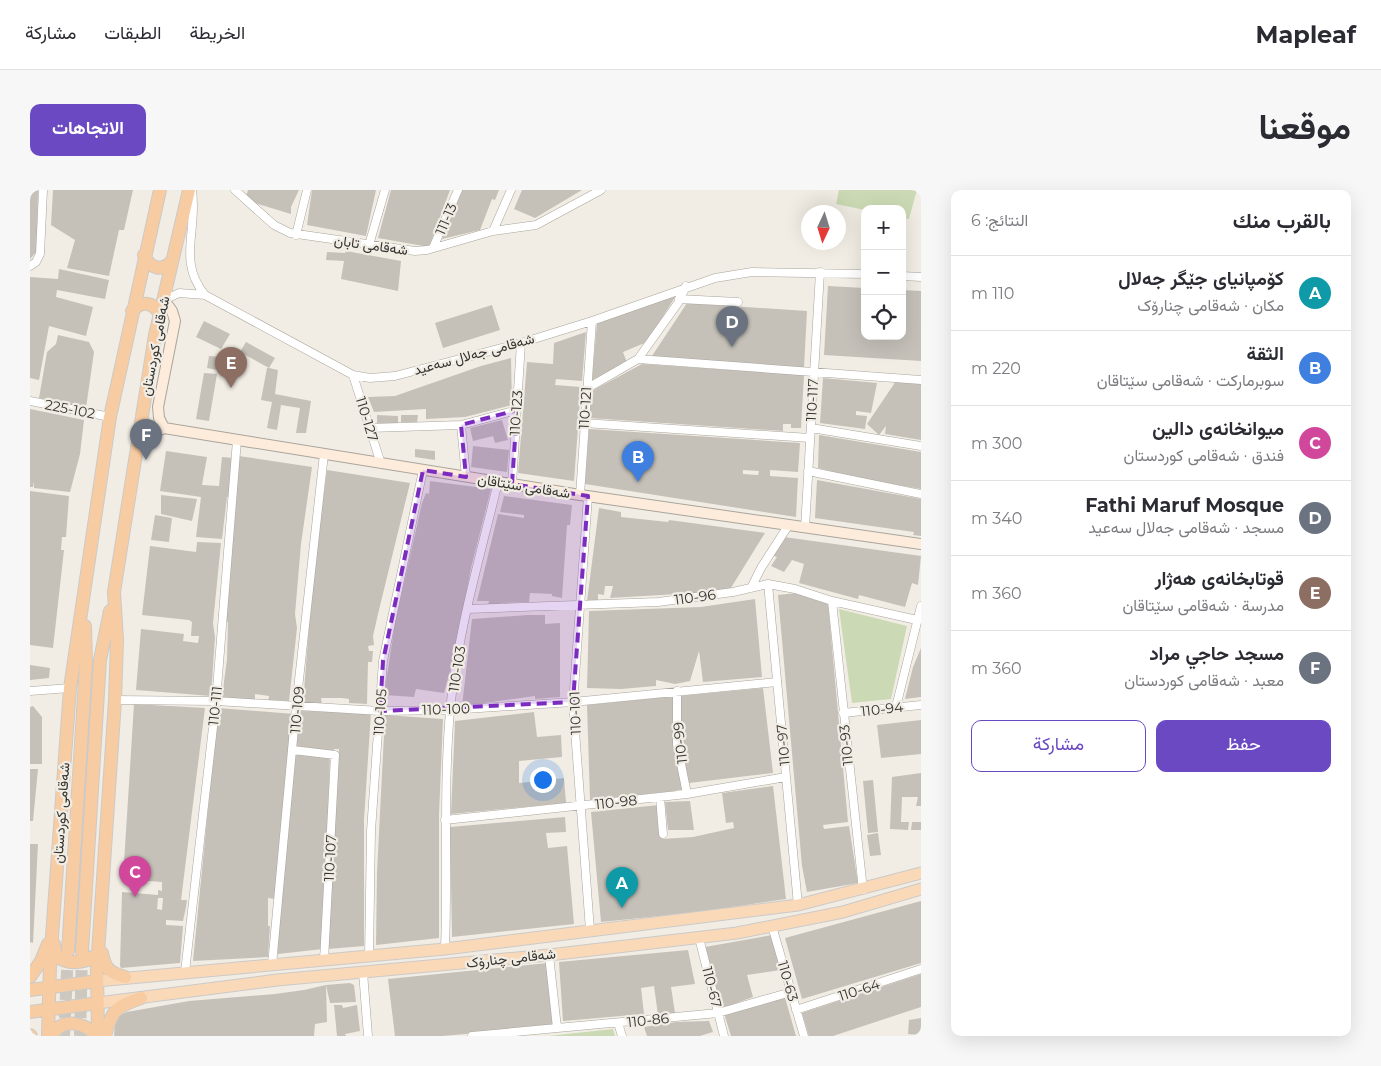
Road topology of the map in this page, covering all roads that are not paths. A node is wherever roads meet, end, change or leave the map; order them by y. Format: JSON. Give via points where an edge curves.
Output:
{"nodes":[{"id":1,"x":43,"y":190,"type":"edge"},
{"id":2,"x":160,"y":190,"type":"edge"},
{"id":3,"x":190,"y":190,"type":"edge"},
{"id":4,"x":235,"y":190,"type":"edge"},
{"id":5,"x":307,"y":190,"type":"edge"},
{"id":6,"x":385,"y":190,"type":"edge"},
{"id":7,"x":458,"y":190,"type":"edge"},
{"id":8,"x":512,"y":190,"type":"edge"},
{"id":9,"x":601,"y":190,"type":"edge"},
{"id":10,"x":493,"y":231,"type":"junction"},
{"id":11,"x":296,"y":235,"type":"junction"},
{"id":12,"x":369,"y":245,"type":"junction"},
{"id":13,"x":433,"y":248,"type":"junction"},
{"id":14,"x":144,"y":255,"type":"junction"},
{"id":15,"x":172,"y":261,"type":"junction"},
{"id":16,"x":30,"y":266,"type":"edge"},
{"id":17,"x":820,"y":272,"type":"junction"},
{"id":18,"x":861,"y":274,"type":"edge"},
{"id":19,"x":906,"y":276,"type":"edge"},
{"id":20,"x":921,"y":277,"type":"edge"},
{"id":21,"x":686,"y":286,"type":"junction"},
{"id":22,"x":205,"y":296,"type":"junction"},
{"id":23,"x":679,"y":299,"type":"junction"},
{"id":24,"x":164,"y":300,"type":"junction"},
{"id":25,"x":738,"y":302,"type":"dead end"},
{"id":26,"x":132,"y":311,"type":"junction"},
{"id":27,"x":160,"y":315,"type":"junction"},
{"id":28,"x":592,"y":321,"type":"junction"},
{"id":29,"x":522,"y":342,"type":"junction"},
{"id":30,"x":638,"y":359,"type":"junction"},
{"id":31,"x":814,"y":372,"type":"junction"},
{"id":32,"x":353,"y":375,"type":"junction"},
{"id":33,"x":921,"y":380,"type":"edge"},
{"id":34,"x":586,"y":389,"type":"junction"},
{"id":35,"x":30,"y":401,"type":"edge"},
{"id":36,"x":517,"y":410,"type":"junction"},
{"id":37,"x":110,"y":417,"type":"junction"},
{"id":38,"x":584,"y":423,"type":"junction"},
{"id":39,"x":462,"y":425,"type":"junction"},
{"id":40,"x":164,"y":428,"type":"junction"},
{"id":41,"x":370,"y":428,"type":"junction"},
{"id":42,"x":810,"y":428,"type":"junction"},
{"id":43,"x":810,"y":438,"type":"junction"},
{"id":44,"x":237,"y":440,"type":"junction"},
{"id":45,"x":921,"y":446,"type":"edge"},
{"id":46,"x":137,"y":451,"type":"junction"},
{"id":47,"x":324,"y":454,"type":"junction"},
{"id":48,"x":381,"y":464,"type":"junction"},
{"id":49,"x":423,"y":470,"type":"junction"},
{"id":50,"x":808,"y":471,"type":"junction"},
{"id":51,"x":466,"y":477,"type":"junction"},
{"id":52,"x":498,"y":482,"type":"junction"},
{"id":53,"x":512,"y":484,"type":"junction"},
{"id":54,"x":921,"y":494,"type":"edge"},
{"id":55,"x":584,"y":496,"type":"junction"},
{"id":56,"x":788,"y":526,"type":"junction"},
{"id":57,"x":805,"y":528,"type":"junction"},
{"id":58,"x":921,"y":544,"type":"edge"},
{"id":59,"x":768,"y":584,"type":"junction"},
{"id":60,"x":751,"y":588,"type":"junction"},
{"id":61,"x":84,"y":591,"type":"junction"},
{"id":62,"x":114,"y":592,"type":"junction"},
{"id":63,"x":832,"y":601,"type":"junction"},
{"id":64,"x":579,"y":606,"type":"junction"},
{"id":65,"x":921,"y":606,"type":"edge"},
{"id":66,"x":467,"y":609,"type":"junction"},
{"id":67,"x":917,"y":620,"type":"junction"},
{"id":68,"x":777,"y":682,"type":"junction"},
{"id":69,"x":70,"y":688,"type":"junction"},
{"id":70,"x":30,"y":691,"type":"edge"},
{"id":71,"x":678,"y":692,"type":"junction"},
{"id":72,"x":115,"y":700,"type":"junction"},
{"id":73,"x":216,"y":701,"type":"junction"},
{"id":74,"x":574,"y":702,"type":"junction"},
{"id":75,"x":921,"y":705,"type":"edge"},
{"id":76,"x":296,"y":707,"type":"junction"},
{"id":77,"x":896,"y":707,"type":"junction"},
{"id":78,"x":450,"y":710,"type":"junction"},
{"id":79,"x":380,"y":711,"type":"junction"},
{"id":80,"x":843,"y":713,"type":"junction"},
{"id":81,"x":294,"y":750,"type":"junction"},
{"id":82,"x":786,"y":777,"type":"junction"},
{"id":83,"x":688,"y":794,"type":"junction"},
{"id":84,"x":660,"y":797,"type":"junction"},
{"id":85,"x":581,"y":806,"type":"junction"},
{"id":86,"x":445,"y":820,"type":"junction"},
{"id":87,"x":663,"y":834,"type":"dead end"},
{"id":88,"x":921,"y":873,"type":"edge"},
{"id":89,"x":921,"y":889,"type":"edge"},
{"id":90,"x":863,"y":890,"type":"junction"},
{"id":91,"x":798,"y":905,"type":"junction"},
{"id":92,"x":772,"y":926,"type":"junction"},
{"id":93,"x":52,"y":930,"type":"junction"},
{"id":94,"x":590,"y":930,"type":"junction"},
{"id":95,"x":699,"y":938,"type":"junction"},
{"id":96,"x":100,"y":939,"type":"junction"},
{"id":97,"x":445,"y":949,"type":"junction"},
{"id":98,"x":68,"y":951,"type":"tunnel mouth"},
{"id":99,"x":82,"y":952,"type":"tunnel mouth"},
{"id":100,"x":99,"y":953,"type":"junction"},
{"id":101,"x":549,"y":955,"type":"junction"},
{"id":102,"x":369,"y":957,"type":"junction"},
{"id":103,"x":324,"y":960,"type":"junction"},
{"id":104,"x":272,"y":965,"type":"junction"},
{"id":105,"x":921,"y":969,"type":"edge"},
{"id":106,"x":185,"y":972,"type":"junction"},
{"id":107,"x":363,"y":972,"type":"junction"},
{"id":108,"x":30,"y":977,"type":"edge"},
{"id":109,"x":125,"y":977,"type":"junction"},
{"id":110,"x":97,"y":981,"type":"junction"},
{"id":111,"x":49,"y":987,"type":"junction"},
{"id":112,"x":30,"y":990,"type":"edge"},
{"id":113,"x":791,"y":992,"type":"junction"},
{"id":114,"x":141,"y":998,"type":"junction"},
{"id":115,"x":98,"y":1003,"type":"junction"},
{"id":116,"x":49,"y":1010,"type":"junction"},
{"id":117,"x":796,"y":1010,"type":"junction"},
{"id":118,"x":30,"y":1012,"type":"edge"},
{"id":119,"x":718,"y":1013,"type":"junction"},
{"id":120,"x":618,"y":1023,"type":"junction"},
{"id":121,"x":556,"y":1028,"type":"junction"},
{"id":122,"x":48,"y":1036,"type":"edge"},
{"id":123,"x":52,"y":1036,"type":"edge"},
{"id":124,"x":97,"y":1036,"type":"edge"},
{"id":125,"x":105,"y":1036,"type":"edge"},
{"id":126,"x":368,"y":1036,"type":"edge"},
{"id":127,"x":472,"y":1036,"type":"edge"},
{"id":128,"x":622,"y":1036,"type":"edge"},
{"id":129,"x":724,"y":1036,"type":"edge"},
{"id":130,"x":804,"y":1036,"type":"edge"}],
"edges":[{"from":1,"to":16,"type":"street","via":[[40,254]]},
{"from":2,"to":14,"type":"highway","name":"شەقامی کوردستان"},
{"from":3,"to":15,"type":"highway","name":"شەقامی کوردستان"},
{"from":3,"to":22,"type":"street","name":"شەقامی جەلال سەعید","via":[[194,206],[189,265],[194,282]]},
{"from":4,"to":11,"type":"street","name":"شەقامی تابان","via":[[274,225]]},
{"from":5,"to":11,"type":"street"},
{"from":6,"to":12,"type":"street"},
{"from":7,"to":13,"type":"street","name":"111-13"},
{"from":8,"to":10,"type":"street"},
{"from":9,"to":10,"type":"street","name":"شەقامی تابان","via":[[540,224]]},
{"from":10,"to":13,"type":"street","name":"شەقامی تابان"},
{"from":11,"to":12,"type":"street","name":"شەقامی تابان"},
{"from":12,"to":13,"type":"street","name":"شەقامی تابان","via":[[414,251]]},
{"from":14,"to":15,"type":"highway","via":[[147,262],[160,269]]},
{"from":14,"to":26,"type":"highway","name":"شەقامی کوردستان"},
{"from":15,"to":24,"type":"highway","name":"شەقامی کوردستان"},
{"from":17,"to":18,"type":"street","name":"شەقامی جەلال سەعید"},
{"from":17,"to":21,"type":"street","name":"شەقامی جەلال سەعید","via":[[752,272]]},
{"from":17,"to":31,"type":"street","name":"110-117"},
{"from":19,"to":20,"type":"street"},
{"from":21,"to":23,"type":"street"},
{"from":21,"to":28,"type":"street","name":"شەقامی جەلال سەعید"},
{"from":22,"to":24,"type":"street","via":[[179,293]]},
{"from":22,"to":32,"type":"street","name":"شەقامی جەلال سەعید"},
{"from":23,"to":25,"type":"street"},
{"from":23,"to":30,"type":"street"},
{"from":24,"to":27,"type":"highway","name":"شەقامی کوردستان"},
{"from":24,"to":40,"type":"main road","via":[[175,321],[158,407]]},
{"from":26,"to":27,"type":"highway","via":[[137,305],[151,304]]},
{"from":26,"to":37,"type":"highway","name":"شەقامی کوردستان"},
{"from":27,"to":46,"type":"highway","name":"شەقامی کوردستان"},
{"from":28,"to":29,"type":"street","name":"شەقامی جەلال سەعید"},
{"from":28,"to":34,"type":"street","name":"110-121"},
{"from":29,"to":32,"type":"street","name":"شەقامی جەلال سەعید","via":[[396,376],[370,378]]},
{"from":29,"to":36,"type":"street","name":"110-123"},
{"from":30,"to":31,"type":"street"},
{"from":30,"to":34,"type":"street"},
{"from":31,"to":33,"type":"street"},
{"from":31,"to":42,"type":"street","name":"110-117"},
{"from":32,"to":41,"type":"street","name":"110-127"},
{"from":34,"to":38,"type":"street","name":"110-121"},
{"from":35,"to":37,"type":"street","name":"225-102"},
{"from":36,"to":39,"type":"street"},
{"from":36,"to":53,"type":"street","name":"110-123"},
{"from":37,"to":61,"type":"highway","name":"شەقامی کوردستان"},
{"from":38,"to":43,"type":"street"},
{"from":38,"to":55,"type":"street","name":"110-121"},
{"from":39,"to":41,"type":"street"},
{"from":39,"to":51,"type":"street"},
{"from":40,"to":44,"type":"main road","name":"شەقامی سێتاقان"},
{"from":40,"to":46,"type":"main road","via":[[149,435]]},
{"from":41,"to":48,"type":"street","name":"110-127"},
{"from":42,"to":43,"type":"street","name":"110-117"},
{"from":42,"to":45,"type":"street"},
{"from":43,"to":50,"type":"street","name":"110-117"},
{"from":44,"to":47,"type":"main road","name":"شەقامی سێتاقان"},
{"from":44,"to":73,"type":"street","name":"110-111"},
{"from":46,"to":62,"type":"highway","name":"شەقامی کوردستان"},
{"from":47,"to":48,"type":"main road","name":"شەقامی سێتاقان"},
{"from":47,"to":76,"type":"street","name":"110-109"},
{"from":48,"to":49,"type":"main road","name":"شەقامی سێتاقان"},
{"from":49,"to":51,"type":"main road","name":"شەقامی سێتاقان"},
{"from":49,"to":79,"type":"street","name":"110-105","via":[[383,661]]},
{"from":50,"to":54,"type":"street"},
{"from":50,"to":57,"type":"street","name":"110-117"},
{"from":51,"to":52,"type":"main road","name":"شەقامی سێتاقان"},
{"from":52,"to":53,"type":"main road","name":"شەقامی سێتاقان"},
{"from":52,"to":66,"type":"street","name":"110-103"},
{"from":53,"to":55,"type":"main road","name":"شەقامی سێتاقان"},
{"from":55,"to":56,"type":"main road","name":"شەقامی سێتاقان"},
{"from":55,"to":64,"type":"street","name":"110-101"},
{"from":56,"to":57,"type":"main road","name":"شەقامی سێتاقان"},
{"from":56,"to":60,"type":"street"},
{"from":57,"to":58,"type":"main road","name":"شەقامی سێتاقان"},
{"from":59,"to":60,"type":"street","name":"110-96"},
{"from":59,"to":63,"type":"street","name":"110-96","via":[[795,588]]},
{"from":59,"to":68,"type":"street","name":"110-97"},
{"from":60,"to":64,"type":"street","name":"110-96","via":[[658,602]]},
{"from":61,"to":69,"type":"highway","name":"شەقامی کوردستان"},
{"from":61,"to":98,"type":"highway","name":"شەقامی کوردستان","via":[[86,664]]},
{"from":62,"to":72,"type":"highway","name":"شەقامی کوردستان","via":[[117,640]]},
{"from":62,"to":99,"type":"highway","name":"شەقامی کوردستان","via":[[100,660]]},
{"from":63,"to":67,"type":"street","name":"110-96"},
{"from":63,"to":80,"type":"street","name":"110-93"},
{"from":64,"to":66,"type":"street","name":"110-96"},
{"from":64,"to":74,"type":"street","name":"110-101"},
{"from":65,"to":67,"type":"street"},
{"from":66,"to":78,"type":"street","name":"110-103"},
{"from":67,"to":77,"type":"street"},
{"from":68,"to":71,"type":"street","name":"110-100"},
{"from":68,"to":82,"type":"street","name":"110-97"},
{"from":69,"to":70,"type":"street"},
{"from":69,"to":93,"type":"highway","name":"شەقامی کوردستان"},
{"from":71,"to":74,"type":"street","name":"110-100"},
{"from":71,"to":83,"type":"street","name":"110-99","via":[[677,744]]},
{"from":72,"to":73,"type":"street","name":"110-100"},
{"from":72,"to":96,"type":"highway","name":"شەقامی کوردستان"},
{"from":73,"to":76,"type":"street","name":"110-100"},
{"from":73,"to":106,"type":"street","name":"110-111"},
{"from":74,"to":78,"type":"street","name":"110-100"},
{"from":74,"to":85,"type":"street","name":"110-101"},
{"from":75,"to":77,"type":"street","name":"110-94"},
{"from":76,"to":79,"type":"street","name":"110-100"},
{"from":76,"to":81,"type":"street","name":"110-109"},
{"from":77,"to":80,"type":"street","name":"110-94"},
{"from":78,"to":79,"type":"street","name":"110-100"},
{"from":78,"to":86,"type":"street","name":"110-103"},
{"from":79,"to":102,"type":"street","name":"110-105","via":[[371,831]]},
{"from":80,"to":90,"type":"street","name":"110-93"},
{"from":81,"to":103,"type":"street","name":"110-107","via":[[335,755]]},
{"from":81,"to":104,"type":"street","name":"110-109"},
{"from":82,"to":83,"type":"street","name":"110-98"},
{"from":82,"to":91,"type":"street","name":"110-97"},
{"from":83,"to":84,"type":"street","name":"110-98"},
{"from":84,"to":85,"type":"street","name":"110-98"},
{"from":84,"to":87,"type":"street"},
{"from":85,"to":86,"type":"street","name":"110-98"},
{"from":85,"to":94,"type":"street","name":"110-101"},
{"from":86,"to":97,"type":"street","name":"110-103"},
{"from":88,"to":90,"type":"main road","name":"شەقامی چنارۆک"},
{"from":89,"to":92,"type":"main road","name":"شەقامی چنارۆک","via":[[843,912]]},
{"from":90,"to":91,"type":"main road","name":"شەقامی چنارۆک"},
{"from":91,"to":94,"type":"main road","name":"شەقامی چنارۆک"},
{"from":92,"to":95,"type":"main road","name":"شەقامی چنارۆک"},
{"from":92,"to":113,"type":"street","name":"110-63"},
{"from":93,"to":100,"type":"highway","via":[[54,950],[60,959],[78,962]]},
{"from":93,"to":108,"type":"highway","via":[[41,961]]},
{"from":93,"to":111,"type":"highway","name":"شەقامی کوردستان"},
{"from":94,"to":97,"type":"main road","name":"شەقامی چنارۆک"},
{"from":95,"to":101,"type":"main road","name":"شەقامی چنارۆک"},
{"from":95,"to":119,"type":"street","name":"110-67"},
{"from":96,"to":100,"type":"highway","name":"شەقامی کوردستان"},
{"from":96,"to":109,"type":"highway","via":[[105,968]]},
{"from":97,"to":102,"type":"main road","name":"شەقامی چنارۆک"},
{"from":100,"to":110,"type":"highway","name":"شەقامی کوردستان"},
{"from":101,"to":107,"type":"main road","name":"شەقامی چنارۆک"},
{"from":101,"to":121,"type":"street"},
{"from":102,"to":103,"type":"main road","name":"شەقامی چنارۆک"},
{"from":103,"to":104,"type":"main road","name":"شەقامی چنارۆک"},
{"from":104,"to":106,"type":"main road","name":"شەقامی چنارۆک"},
{"from":105,"to":117,"type":"street","name":"110-64"},
{"from":106,"to":109,"type":"main road","name":"شەقامی چنارۆک"},
{"from":107,"to":114,"type":"main road","name":"شەقامی چنارۆک"},
{"from":107,"to":126,"type":"street"},
{"from":109,"to":110,"type":"main road","name":"شەقامی چنارۆک"},
{"from":110,"to":111,"type":"highway"},
{"from":110,"to":115,"type":"highway","name":"شەقامی کوردستان"},
{"from":111,"to":112,"type":"highway"},
{"from":111,"to":116,"type":"highway","name":"شەقامی کوردستان"},
{"from":113,"to":117,"type":"street","name":"110-63"},
{"from":113,"to":119,"type":"street","name":"110-86"},
{"from":114,"to":115,"type":"main road","name":"شەقامی چنارۆک"},
{"from":114,"to":125,"type":"highway","via":[[118,1006]]},
{"from":115,"to":116,"type":"highway"},
{"from":115,"to":124,"type":"highway","name":"شەقامی کوردستان"},
{"from":116,"to":118,"type":"highway"},
{"from":116,"to":122,"type":"highway","name":"شەقامی کوردستان"},
{"from":117,"to":130,"type":"street","name":"110-63"},
{"from":119,"to":120,"type":"street","name":"110-86"},
{"from":119,"to":129,"type":"street","name":"110-67"},
{"from":120,"to":121,"type":"street","name":"110-86"},
{"from":120,"to":128,"type":"street"},
{"from":121,"to":127,"type":"street","name":"110-86"},
{"from":123,"to":124,"type":"highway","via":[[59,1027],[78,1024],[88,1027]]}]}
